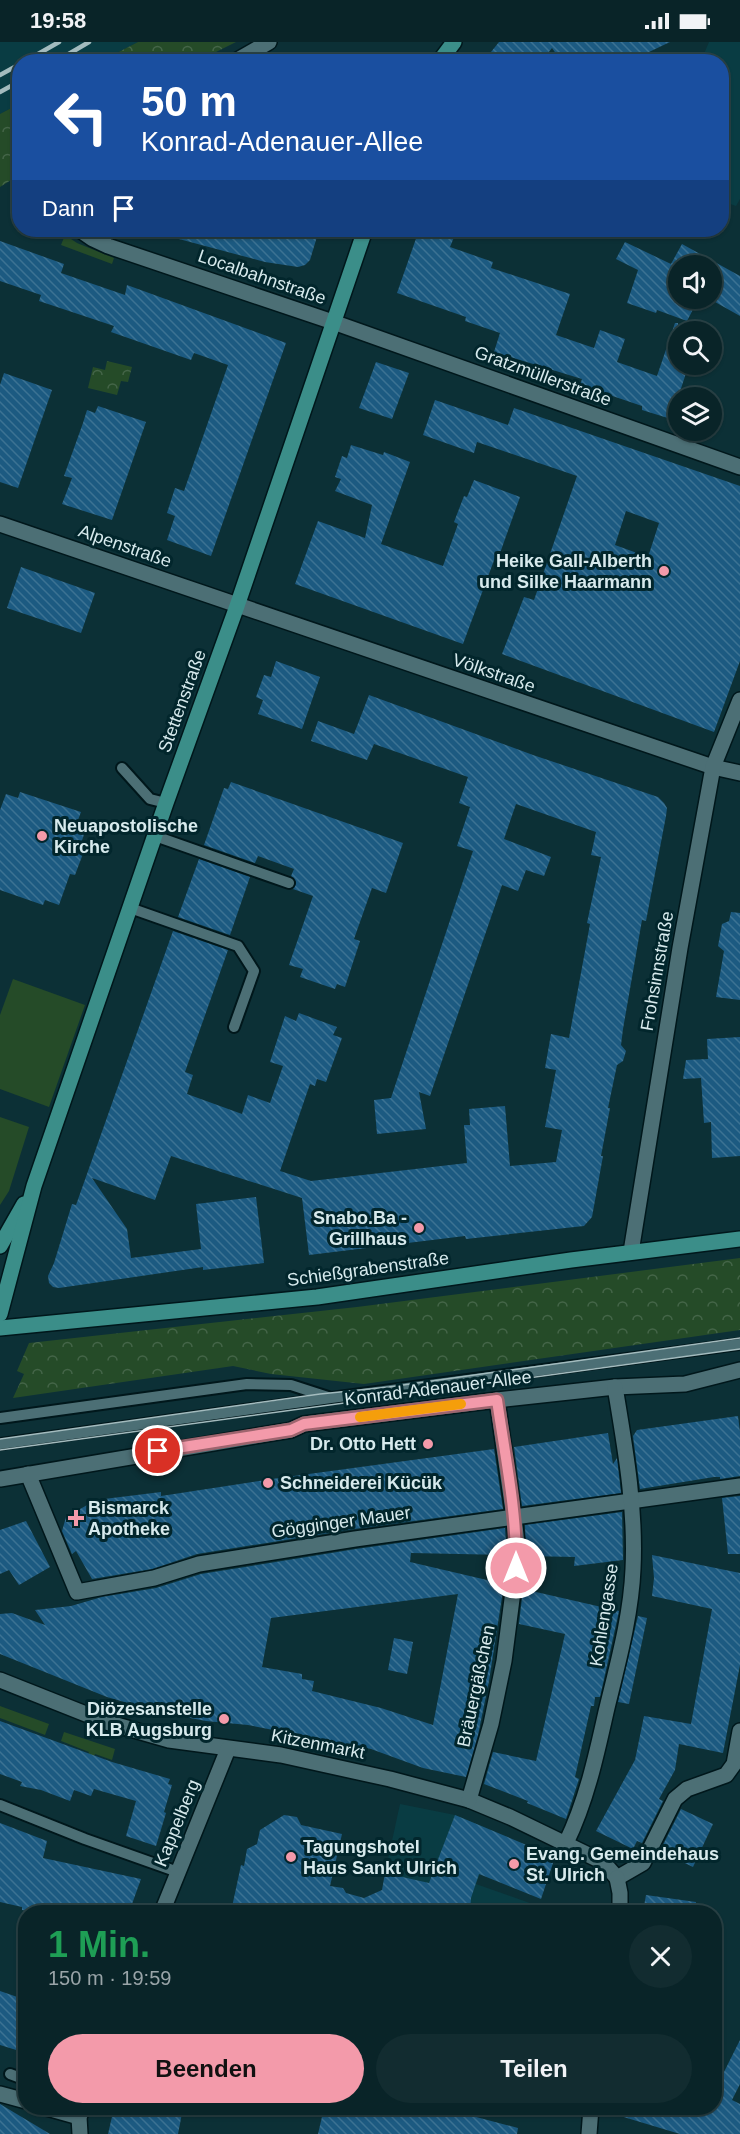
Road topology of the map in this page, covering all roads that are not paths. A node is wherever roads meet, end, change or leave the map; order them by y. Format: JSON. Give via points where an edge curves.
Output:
{"nodes":[{"id":1,"x":269,"y":42,"type":"edge"},
{"id":2,"x":248,"y":54,"type":"edge"},
{"id":3,"x":90,"y":237,"type":"edge"},
{"id":4,"x":363,"y":237,"type":"edge"},
{"id":5,"x":333,"y":322,"type":"junction"},
{"id":6,"x":740,"y":467,"type":"edge"},
{"id":7,"x":0,"y":524,"type":"edge"},
{"id":8,"x":237,"y":606,"type":"junction"},
{"id":9,"x":740,"y":700,"type":"edge"},
{"id":10,"x":714,"y":767,"type":"junction"},
{"id":11,"x":122,"y":768,"type":"dead end"},
{"id":12,"x":740,"y":773,"type":"edge"},
{"id":13,"x":166,"y":803,"type":"junction"},
{"id":14,"x":155,"y":836,"type":"junction"},
{"id":15,"x":289,"y":883,"type":"dead end"},
{"id":16,"x":130,"y":908,"type":"junction"},
{"id":17,"x":234,"y":1027,"type":"dead end"},
{"id":18,"x":34,"y":1186,"type":"junction"},
{"id":19,"x":740,"y":1239,"type":"edge"},
{"id":20,"x":0,"y":1246,"type":"edge"},
{"id":21,"x":631,"y":1252,"type":"junction"},
{"id":22,"x":0,"y":1314,"type":"edge"},
{"id":23,"x":0,"y":1328,"type":"edge"},
{"id":24,"x":740,"y":1344,"type":"edge"},
{"id":25,"x":740,"y":1370,"type":"edge"},
{"id":26,"x":615,"y":1387,"type":"junction"},
{"id":27,"x":331,"y":1398,"type":"junction"},
{"id":28,"x":497,"y":1400,"type":"junction"},
{"id":29,"x":0,"y":1418,"type":"edge"},
{"id":30,"x":0,"y":1444,"type":"edge"},
{"id":31,"x":28,"y":1474,"type":"junction"},
{"id":32,"x":0,"y":1479,"type":"edge"},
{"id":33,"x":740,"y":1486,"type":"edge"},
{"id":34,"x":632,"y":1502,"type":"junction"},
{"id":35,"x":514,"y":1518,"type":"junction"},
{"id":36,"x":0,"y":1680,"type":"edge"},
{"id":37,"x":740,"y":1731,"type":"edge"},
{"id":38,"x":228,"y":1749,"type":"junction"},
{"id":39,"x":469,"y":1800,"type":"junction"},
{"id":40,"x":0,"y":1805,"type":"edge"},
{"id":41,"x":566,"y":1843,"type":"junction"},
{"id":42,"x":178,"y":1872,"type":"junction"},
{"id":43,"x":617,"y":1878,"type":"junction"},
{"id":44,"x":165,"y":1905,"type":"edge"},
{"id":45,"x":620,"y":1905,"type":"edge"},
{"id":46,"x":10,"y":2074,"type":"dead end"},
{"id":47,"x":18,"y":2077,"type":"edge"},
{"id":48,"x":0,"y":2094,"type":"edge"},
{"id":49,"x":18,"y":2099,"type":"edge"},
{"id":50,"x":81,"y":2115,"type":"edge"},
{"id":51,"x":590,"y":2115,"type":"edge"},
{"id":52,"x":80,"y":2134,"type":"edge"},
{"id":53,"x":589,"y":2134,"type":"edge"}],
"edges":[{"from":1,"to":2,"type":"street"},
{"from":3,"to":5,"type":"street","name":"Localbahnstraße"},
{"from":4,"to":5,"type":"street","name":"Stettenstraße"},
{"from":5,"to":6,"type":"street","name":"Gratzmüllerstraße"},
{"from":5,"to":8,"type":"street","name":"Stettenstraße"},
{"from":7,"to":8,"type":"street","name":"Alpenstraße"},
{"from":8,"to":10,"type":"street","name":"Völkstraße"},
{"from":8,"to":13,"type":"street","name":"Stettenstraße"},
{"from":9,"to":10,"type":"street","name":"Frohsinnstraße"},
{"from":10,"to":12,"type":"street","name":"Völkstraße"},
{"from":10,"to":21,"type":"street","name":"Frohsinnstraße","via":[[678,959]]},
{"from":11,"to":13,"type":"lane","via":[[150,799]]},
{"from":13,"to":14,"type":"street","name":"Stettenstraße"},
{"from":14,"to":15,"type":"lane"},
{"from":14,"to":16,"type":"street","name":"Stettenstraße"},
{"from":16,"to":17,"type":"lane","via":[[238,946],[254,971]]},
{"from":16,"to":18,"type":"street","name":"Stettenstraße"},
{"from":18,"to":20,"type":"street","name":"Stettenstraße"},
{"from":18,"to":22,"type":"street","name":"Stettenstraße"},
{"from":19,"to":21,"type":"street","name":"Schießgrabenstraße"},
{"from":21,"to":23,"type":"street","name":"Schießgrabenstraße","via":[[317,1297]]},
{"from":24,"to":27,"type":"lane"},
{"from":25,"to":26,"type":"street","name":"Konrad-Adenauer-Allee","via":[[685,1384]]},
{"from":26,"to":28,"type":"street","name":"Konrad-Adenauer-Allee"},
{"from":26,"to":34,"type":"street","name":"Kohlengasse"},
{"from":27,"to":29,"type":"lane","via":[[291,1385],[247,1384]]},
{"from":27,"to":30,"type":"lane"},
{"from":28,"to":31,"type":"street","name":"Konrad-Adenauer-Allee","via":[[304,1424],[291,1430]]},
{"from":28,"to":35,"type":"street","name":"Bräuergäßchen"},
{"from":31,"to":32,"type":"street","name":"Konrad-Adenauer-Allee"},
{"from":31,"to":35,"type":"street","name":"Gögginger Mauer","via":[[77,1592],[154,1578],[199,1564]]},
{"from":33,"to":34,"type":"street","name":"Gögginger Mauer"},
{"from":34,"to":35,"type":"street","name":"Gögginger Mauer"},
{"from":34,"to":41,"type":"street","name":"Kohlengasse","via":[[633,1569],[623,1636],[595,1758]]},
{"from":35,"to":39,"type":"street","name":"Bräuergäßchen","via":[[516,1568],[504,1661]]},
{"from":36,"to":38,"type":"street","name":"Kitzenmarkt","via":[[106,1722],[169,1740]]},
{"from":37,"to":43,"type":"street","via":[[734,1764],[726,1775],[687,1790],[675,1799],[643,1863]]},
{"from":38,"to":39,"type":"street","name":"Kitzenmarkt","via":[[281,1755]]},
{"from":38,"to":42,"type":"street","name":"Kappelberg"},
{"from":39,"to":41,"type":"street","name":"Kitzenmarkt"},
{"from":40,"to":42,"type":"lane"},
{"from":41,"to":43,"type":"street","name":"Kitzenmarkt","via":[[603,1862]]},
{"from":42,"to":44,"type":"street","name":"Kappelberg"},
{"from":43,"to":45,"type":"street"},
{"from":46,"to":47,"type":"lane"},
{"from":48,"to":49,"type":"street"},
{"from":50,"to":52,"type":"street"},
{"from":51,"to":53,"type":"street"}]}
